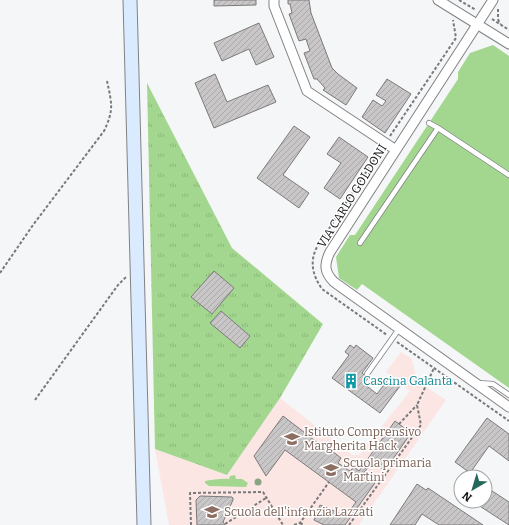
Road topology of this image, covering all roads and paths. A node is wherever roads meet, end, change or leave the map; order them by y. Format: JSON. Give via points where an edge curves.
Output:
{"nodes":[{"id":1,"x":130,"y":0,"type":"edge"},
{"id":2,"x":274,"y":0,"type":"edge"},
{"id":3,"x":438,"y":0,"type":"edge"},
{"id":4,"x":493,"y":0,"type":"edge"},
{"id":5,"x":463,"y":3,"type":"dead end"},
{"id":6,"x":500,"y":8,"type":"dead end"},
{"id":7,"x":458,"y":12,"type":"junction"},
{"id":8,"x":477,"y":24,"type":"junction"},
{"id":9,"x":501,"y":25,"type":"dead end"},
{"id":10,"x":509,"y":44,"type":"edge"},
{"id":11,"x":107,"y":82,"type":"dead end"},
{"id":12,"x":429,"y":123,"type":"dead end"},
{"id":13,"x":438,"y":128,"type":"junction"},
{"id":14,"x":385,"y":144,"type":"junction"},
{"id":15,"x":396,"y":150,"type":"junction"},
{"id":16,"x":509,"y":175,"type":"edge"},
{"id":17,"x":360,"y":243,"type":"dead end"},
{"id":18,"x":137,"y":267,"type":"junction"},
{"id":19,"x":0,"y":273,"type":"edge"},
{"id":20,"x":400,"y":329,"type":"junction"},
{"id":21,"x":393,"y":339,"type":"junction"},
{"id":22,"x":434,"y":368,"type":"junction"},
{"id":23,"x":367,"y":374,"type":"dead end"},
{"id":24,"x":476,"y":383,"type":"junction"},
{"id":25,"x":509,"y":395,"type":"edge"},
{"id":26,"x":35,"y":400,"type":"dead end"},
{"id":27,"x":416,"y":405,"type":"junction"},
{"id":28,"x":509,"y":407,"type":"edge"},
{"id":29,"x":509,"y":421,"type":"edge"},
{"id":30,"x":399,"y":424,"type":"dead end"},
{"id":31,"x":329,"y":482,"type":"dead end"},
{"id":32,"x":266,"y":498,"type":"junction"},
{"id":33,"x":300,"y":523,"type":"junction"},
{"id":34,"x":225,"y":524,"type":"edge"},
{"id":35,"x":144,"y":525,"type":"edge"},
{"id":36,"x":191,"y":525,"type":"edge"},
{"id":37,"x":283,"y":525,"type":"edge"},
{"id":38,"x":294,"y":525,"type":"edge"},
{"id":39,"x":304,"y":525,"type":"edge"},
{"id":40,"x":350,"y":525,"type":"edge"}],
"edges":[{"from":1,"to":18,"type":"main road"},
{"from":2,"to":14,"type":"street","via":[[274,6],[307,91]]},
{"from":3,"to":7,"type":"street"},
{"from":4,"to":8,"type":"street","name":"VIA CARLO GOLDONI"},
{"from":5,"to":7,"type":"path"},
{"from":6,"to":9,"type":"path","via":[[497,17]]},
{"from":7,"to":8,"type":"street"},
{"from":7,"to":14,"type":"path","via":[[453,20],[456,38]]},
{"from":8,"to":10,"type":"street"},
{"from":8,"to":15,"type":"street","name":"VIA CARLO GOLDONI"},
{"from":11,"to":19,"type":"path","via":[[112,101],[104,131]]},
{"from":12,"to":13,"type":"lane"},
{"from":13,"to":16,"type":"lane"},
{"from":13,"to":17,"type":"lane"},
{"from":14,"to":15,"type":"street"},
{"from":14,"to":21,"type":"path","via":[[317,247],[313,267],[322,289]]},
{"from":15,"to":20,"type":"street","name":"VIA CARLO GOLDONI","via":[[330,252],[325,266],[326,272],[334,282]]},
{"from":18,"to":26,"type":"path","via":[[118,285]]},
{"from":18,"to":35,"type":"main road"},
{"from":20,"to":21,"type":"lane"},
{"from":20,"to":24,"type":"street","name":"VIA CARLO GOLDONI"},
{"from":21,"to":22,"type":"path"},
{"from":21,"to":23,"type":"lane"},
{"from":22,"to":27,"type":"path"},
{"from":22,"to":29,"type":"path"},
{"from":24,"to":25,"type":"lane","via":[[493,384]]},
{"from":24,"to":28,"type":"street","name":"VIA CARLO GOLDONI"},
{"from":27,"to":30,"type":"path"},
{"from":27,"to":40,"type":"path","via":[[421,425]]},
{"from":31,"to":33,"type":"path"},
{"from":32,"to":34,"type":"path"},
{"from":32,"to":36,"type":"path","via":[[263,492],[190,493]]},
{"from":32,"to":37,"type":"path"},
{"from":33,"to":38,"type":"path"},
{"from":33,"to":39,"type":"path"}]}
